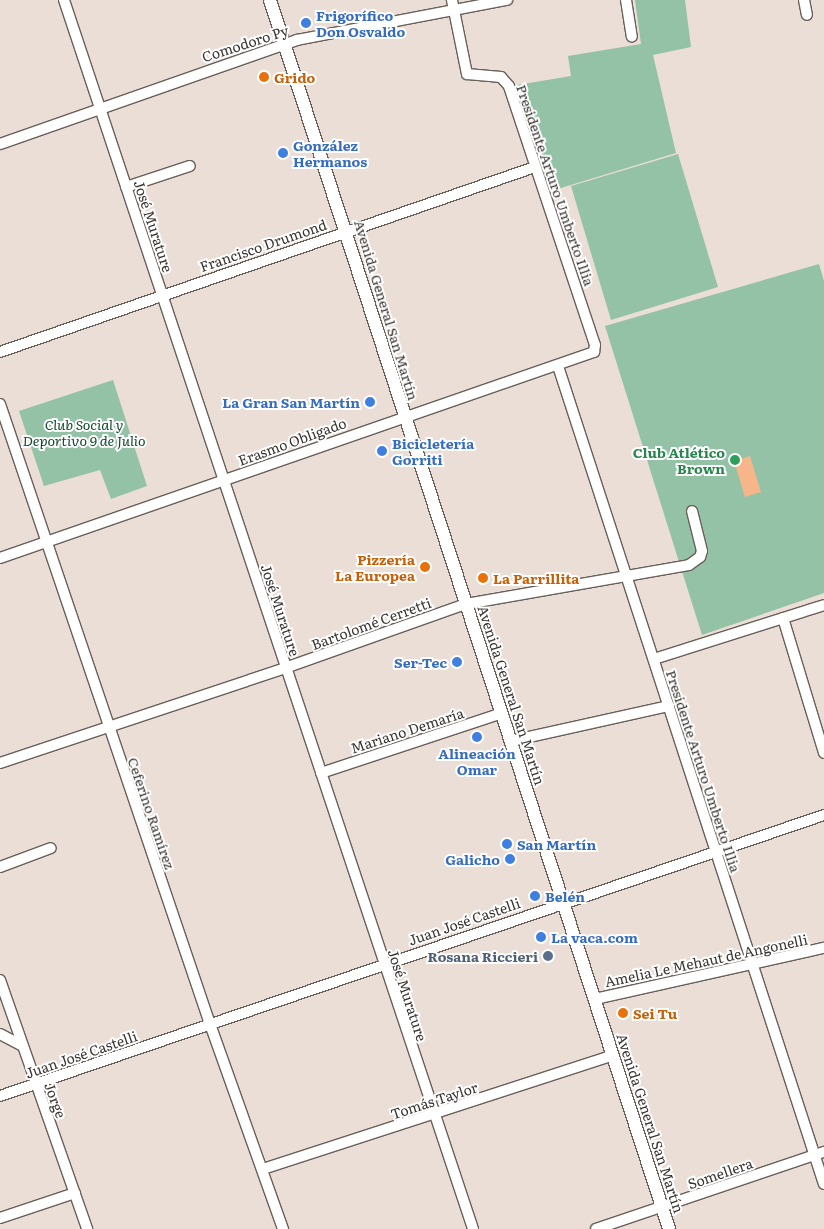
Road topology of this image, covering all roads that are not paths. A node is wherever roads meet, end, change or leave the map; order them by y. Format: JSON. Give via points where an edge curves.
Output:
{"nodes":[{"id":1,"x":64,"y":0,"type":"edge"},
{"id":2,"x":270,"y":0,"type":"edge"},
{"id":3,"x":452,"y":0,"type":"edge"},
{"id":4,"x":507,"y":0,"type":"edge"},
{"id":5,"x":626,"y":0,"type":"edge"},
{"id":6,"x":804,"y":0,"type":"edge"},
{"id":7,"x":454,"y":11,"type":"junction"},
{"id":8,"x":807,"y":15,"type":"dead end"},
{"id":9,"x":632,"y":38,"type":"dead end"},
{"id":10,"x":284,"y":44,"type":"junction"},
{"id":11,"x":100,"y":106,"type":"junction"},
{"id":12,"x":0,"y":144,"type":"edge"},
{"id":13,"x":190,"y":166,"type":"dead end"},
{"id":14,"x":535,"y":167,"type":"junction"},
{"id":15,"x":126,"y":187,"type":"junction"},
{"id":16,"x":347,"y":230,"type":"junction"},
{"id":17,"x":162,"y":295,"type":"junction"},
{"id":18,"x":0,"y":352,"type":"edge"},
{"id":19,"x":594,"y":352,"type":"joint"},
{"id":20,"x":558,"y":366,"type":"junction"},
{"id":21,"x":0,"y":404,"type":"edge"},
{"id":22,"x":404,"y":416,"type":"junction"},
{"id":23,"x":225,"y":480,"type":"junction"},
{"id":24,"x":692,"y":511,"type":"dead end"},
{"id":25,"x":45,"y":542,"type":"junction"},
{"id":26,"x":0,"y":558,"type":"edge"},
{"id":27,"x":628,"y":577,"type":"junction"},
{"id":28,"x":466,"y":604,"type":"junction"},
{"id":29,"x":824,"y":605,"type":"edge"},
{"id":30,"x":783,"y":618,"type":"junction"},
{"id":31,"x":654,"y":659,"type":"junction"},
{"id":32,"x":285,"y":668,"type":"junction"},
{"id":33,"x":669,"y":706,"type":"junction"},
{"id":34,"x":502,"y":712,"type":"junction"},
{"id":35,"x":108,"y":726,"type":"junction"},
{"id":36,"x":511,"y":741,"type":"junction"},
{"id":37,"x":824,"y":753,"type":"edge"},
{"id":38,"x":0,"y":763,"type":"edge"},
{"id":39,"x":320,"y":773,"type":"junction"},
{"id":40,"x":824,"y":815,"type":"edge"},
{"id":41,"x":52,"y":848,"type":"dead end"},
{"id":42,"x":716,"y":852,"type":"junction"},
{"id":43,"x":0,"y":867,"type":"edge"},
{"id":44,"x":564,"y":902,"type":"junction"},
{"id":45,"x":824,"y":948,"type":"edge"},
{"id":46,"x":383,"y":963,"type":"junction"},
{"id":47,"x":752,"y":964,"type":"junction"},
{"id":48,"x":0,"y":980,"type":"edge"},
{"id":49,"x":595,"y":998,"type":"junction"},
{"id":50,"x":210,"y":1024,"type":"junction"},
{"id":51,"x":0,"y":1034,"type":"edge"},
{"id":52,"x":23,"y":1046,"type":"junction"},
{"id":53,"x":613,"y":1055,"type":"junction"},
{"id":54,"x":36,"y":1084,"type":"junction"},
{"id":55,"x":0,"y":1096,"type":"edge"},
{"id":56,"x":433,"y":1115,"type":"junction"},
{"id":57,"x":819,"y":1153,"type":"edge"},
{"id":58,"x":263,"y":1169,"type":"junction"},
{"id":59,"x":824,"y":1184,"type":"edge"},
{"id":60,"x":75,"y":1193,"type":"junction"},
{"id":61,"x":662,"y":1207,"type":"junction"},
{"id":62,"x":0,"y":1218,"type":"edge"},
{"id":63,"x":88,"y":1229,"type":"edge"},
{"id":64,"x":283,"y":1229,"type":"edge"},
{"id":65,"x":472,"y":1229,"type":"edge"},
{"id":66,"x":596,"y":1229,"type":"edge"},
{"id":67,"x":669,"y":1229,"type":"edge"}],
"edges":[{"from":1,"to":11,"type":"street","name":"José Murature"},
{"from":2,"to":10,"type":"main road","name":"Avenida General San Martín"},
{"from":3,"to":7,"type":"street","name":"Presidente Arturo Umberto Illia"},
{"from":4,"to":7,"type":"street","name":"Comodoro Py"},
{"from":5,"to":9,"type":"street"},
{"from":6,"to":8,"type":"street"},
{"from":7,"to":10,"type":"street","name":"Comodoro Py"},
{"from":7,"to":14,"type":"street","name":"Presidente Arturo Umberto Illia","via":[[467,74],[501,77],[506,81]]},
{"from":10,"to":11,"type":"street","name":"Comodoro Py"},
{"from":10,"to":16,"type":"main road","name":"Avenida General San Martín"},
{"from":11,"to":12,"type":"street","name":"Comodoro Py"},
{"from":11,"to":15,"type":"street","name":"José Murature"},
{"from":13,"to":15,"type":"street"},
{"from":14,"to":16,"type":"street","name":"Francisco Drumond"},
{"from":14,"to":19,"type":"street","name":"Presidente Arturo Umberto Illia","via":[[595,345]]},
{"from":15,"to":17,"type":"street","name":"José Murature"},
{"from":16,"to":17,"type":"street","name":"Francisco Drumond"},
{"from":16,"to":22,"type":"main road","name":"Avenida General San Martín"},
{"from":17,"to":18,"type":"street","name":"Francisco Drumond"},
{"from":17,"to":23,"type":"street","name":"José Murature"},
{"from":19,"to":20,"type":"street","name":"Erasmo Obligado"},
{"from":20,"to":22,"type":"street","name":"Erasmo Obligado"},
{"from":20,"to":27,"type":"street","name":"Presidente Arturo Umberto Illia"},
{"from":21,"to":25,"type":"street","name":"Ceferino Ramírez"},
{"from":22,"to":23,"type":"street","name":"Erasmo Obligado"},
{"from":22,"to":28,"type":"main road","name":"Avenida General San Martín"},
{"from":23,"to":25,"type":"street","name":"Erasmo Obligado"},
{"from":23,"to":32,"type":"street","name":"José Murature"},
{"from":24,"to":27,"type":"street","name":"Bartolomé Cerretti","via":[[702,550],[695,562]]},
{"from":25,"to":26,"type":"street","name":"Erasmo Obligado"},
{"from":25,"to":35,"type":"street","name":"Ceferino Ramírez"},
{"from":27,"to":28,"type":"street","name":"Bartolomé Cerretti"},
{"from":27,"to":31,"type":"street","name":"Presidente Arturo Umberto Illia"},
{"from":28,"to":32,"type":"street","name":"Bartolomé Cerretti"},
{"from":28,"to":34,"type":"main road","name":"Avenida General San Martín"},
{"from":29,"to":30,"type":"street"},
{"from":30,"to":31,"type":"street"},
{"from":30,"to":37,"type":"street"},
{"from":31,"to":33,"type":"street","name":"Presidente Arturo Umberto Illia"},
{"from":32,"to":35,"type":"street","name":"Bartolomé Cerretti"},
{"from":32,"to":39,"type":"street","name":"José Murature"},
{"from":33,"to":36,"type":"street"},
{"from":33,"to":42,"type":"street","name":"Presidente Arturo Umberto Illia"},
{"from":34,"to":36,"type":"main road","name":"Avenida General San Martín"},
{"from":34,"to":39,"type":"street","name":"Mariano Demaría"},
{"from":35,"to":38,"type":"street","name":"Bartolomé Cerretti"},
{"from":35,"to":50,"type":"street","name":"Ceferino Ramírez"},
{"from":36,"to":44,"type":"main road","name":"Avenida General San Martín"},
{"from":39,"to":46,"type":"street","name":"José Murature"},
{"from":40,"to":42,"type":"street","name":"Juan José Castelli"},
{"from":41,"to":43,"type":"street"},
{"from":42,"to":44,"type":"street","name":"Juan José Castelli"},
{"from":42,"to":47,"type":"street","name":"Presidente Arturo Umberto Illia"},
{"from":44,"to":46,"type":"street","name":"Juan José Castelli"},
{"from":44,"to":49,"type":"main road","name":"Avenida General San Martín"},
{"from":45,"to":47,"type":"street","name":"Amelia Le Mehaut de Angonelli"},
{"from":46,"to":50,"type":"street","name":"Juan José Castelli"},
{"from":46,"to":56,"type":"street","name":"José Murature"},
{"from":47,"to":49,"type":"street","name":"Amelia Le Mehaut de Angonelli"},
{"from":47,"to":57,"type":"street","name":"Presidente Arturo Umberto Illia"},
{"from":48,"to":52,"type":"street","name":"Jorge"},
{"from":49,"to":53,"type":"main road","name":"Avenida General San Martín"},
{"from":50,"to":54,"type":"street","name":"Juan José Castelli"},
{"from":50,"to":58,"type":"street","name":"Ceferino Ramírez"},
{"from":51,"to":52,"type":"street"},
{"from":52,"to":54,"type":"street","name":"Jorge"},
{"from":53,"to":56,"type":"street","name":"Tomás Taylor"},
{"from":53,"to":61,"type":"main road","name":"Avenida General San Martín"},
{"from":54,"to":55,"type":"street","name":"Juan José Castelli"},
{"from":54,"to":60,"type":"street","name":"Jorge"},
{"from":56,"to":58,"type":"street","name":"Tomás Taylor"},
{"from":56,"to":65,"type":"street","name":"José Murature"},
{"from":57,"to":59,"type":"street","name":"Presidente Arturo Umberto Illia"},
{"from":57,"to":61,"type":"street","name":"Somellera"},
{"from":58,"to":64,"type":"street","name":"Ceferino Ramírez"},
{"from":60,"to":62,"type":"street"},
{"from":60,"to":63,"type":"street","name":"Jorge"},
{"from":61,"to":66,"type":"street","name":"Somellera"},
{"from":61,"to":67,"type":"main road","name":"Avenida General San Martín"}]}
